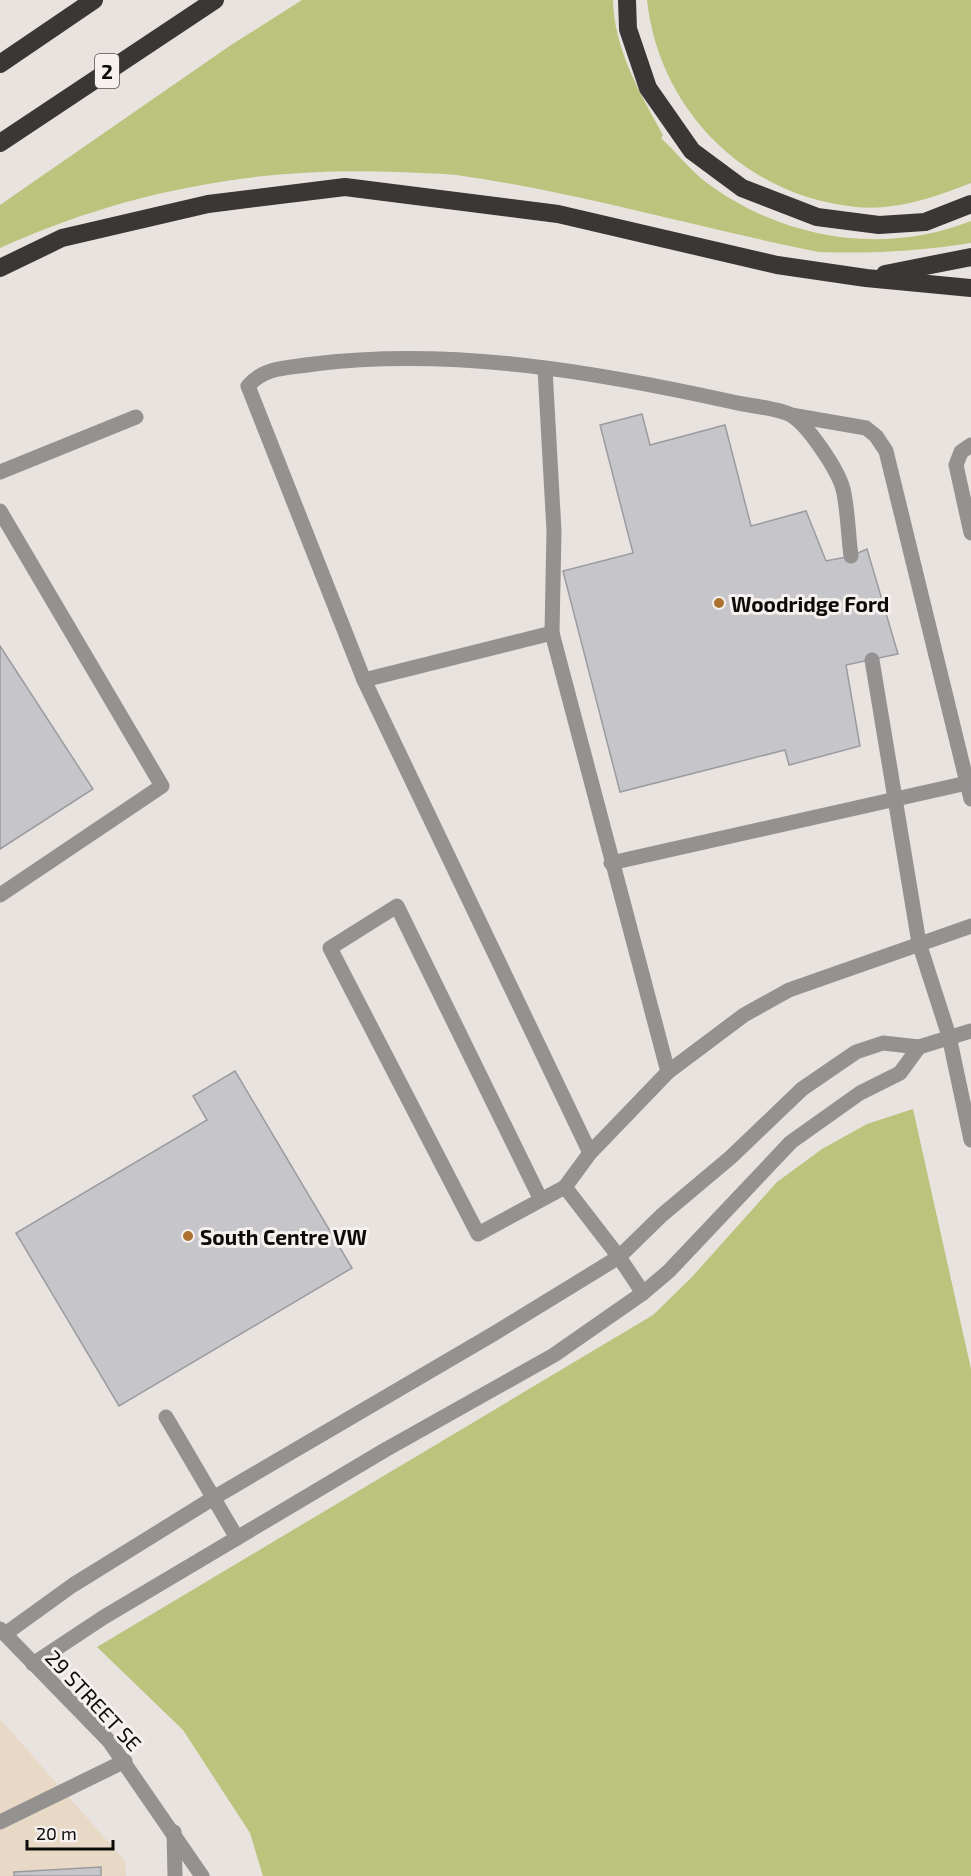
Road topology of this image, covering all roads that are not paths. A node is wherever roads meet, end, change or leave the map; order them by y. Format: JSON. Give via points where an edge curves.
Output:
{"nodes":[{"id":1,"x":94,"y":0,"type":"edge"},
{"id":2,"x":215,"y":0,"type":"edge"},
{"id":3,"x":627,"y":0,"type":"edge"},
{"id":4,"x":0,"y":64,"type":"edge"},
{"id":5,"x":0,"y":143,"type":"edge"},
{"id":6,"x":971,"y":204,"type":"edge"},
{"id":7,"x":971,"y":257,"type":"edge"},
{"id":8,"x":0,"y":268,"type":"edge"},
{"id":9,"x":866,"y":278,"type":"junction"},
{"id":10,"x":971,"y":288,"type":"edge"},
{"id":11,"x":545,"y":369,"type":"junction"},
{"id":12,"x":791,"y":415,"type":"junction"},
{"id":13,"x":136,"y":417,"type":"dead end"},
{"id":14,"x":971,"y":445,"type":"edge"},
{"id":15,"x":0,"y":472,"type":"edge"},
{"id":16,"x":0,"y":511,"type":"edge"},
{"id":17,"x":971,"y":533,"type":"edge"},
{"id":18,"x":851,"y":556,"type":"dead end"},
{"id":19,"x":552,"y":633,"type":"junction"},
{"id":20,"x":872,"y":660,"type":"dead end"},
{"id":21,"x":364,"y":680,"type":"junction"},
{"id":22,"x":967,"y":783,"type":"junction"},
{"id":23,"x":896,"y":797,"type":"junction"},
{"id":24,"x":971,"y":799,"type":"edge"},
{"id":25,"x":611,"y":862,"type":"junction"},
{"id":26,"x":0,"y":895,"type":"edge"},
{"id":27,"x":971,"y":926,"type":"edge"},
{"id":28,"x":919,"y":943,"type":"junction"},
{"id":29,"x":971,"y":1030,"type":"edge"},
{"id":30,"x":949,"y":1036,"type":"junction"},
{"id":31,"x":919,"y":1047,"type":"junction"},
{"id":32,"x":668,"y":1072,"type":"junction"},
{"id":33,"x":971,"y":1140,"type":"edge"},
{"id":34,"x":590,"y":1153,"type":"junction"},
{"id":35,"x":565,"y":1187,"type":"junction"},
{"id":36,"x":541,"y":1200,"type":"junction"},
{"id":37,"x":619,"y":1257,"type":"junction"},
{"id":38,"x":643,"y":1293,"type":"junction"},
{"id":39,"x":166,"y":1418,"type":"dead end"},
{"id":40,"x":215,"y":1497,"type":"junction"},
{"id":41,"x":237,"y":1538,"type":"junction"},
{"id":42,"x":2,"y":1632,"type":"edge"},
{"id":43,"x":33,"y":1664,"type":"junction"},
{"id":44,"x":125,"y":1761,"type":"junction"},
{"id":45,"x":0,"y":1822,"type":"edge"},
{"id":46,"x":174,"y":1832,"type":"junction"},
{"id":47,"x":175,"y":1876,"type":"edge"},
{"id":48,"x":202,"y":1876,"type":"edge"}],
"edges":[{"from":1,"to":4,"type":"highway"},
{"from":2,"to":5,"type":"highway","number":"2"},
{"from":3,"to":6,"type":"highway","via":[[628,29],[648,88],[692,151],[742,188],[816,218],[879,225],[925,222]]},
{"from":7,"to":9,"type":"highway"},
{"from":8,"to":9,"type":"highway","via":[[62,238],[208,204],[345,187],[558,214],[777,265]]},
{"from":9,"to":10,"type":"highway"},
{"from":11,"to":12,"type":"street","via":[[675,389]]},
{"from":11,"to":19,"type":"street","via":[[554,531]]},
{"from":11,"to":21,"type":"street","via":[[436,357],[352,360],[258,373],[248,386]]},
{"from":12,"to":18,"type":"street","via":[[817,442],[843,486]]},
{"from":12,"to":22,"type":"street","via":[[866,428],[886,451]]},
{"from":13,"to":15,"type":"street"},
{"from":14,"to":17,"type":"street","via":[[961,452],[956,465]]},
{"from":16,"to":26,"type":"street","via":[[162,786]]},
{"from":19,"to":21,"type":"street"},
{"from":19,"to":25,"type":"street"},
{"from":20,"to":23,"type":"street"},
{"from":21,"to":34,"type":"street"},
{"from":22,"to":23,"type":"street"},
{"from":22,"to":24,"type":"street"},
{"from":23,"to":25,"type":"street"},
{"from":23,"to":28,"type":"street"},
{"from":25,"to":32,"type":"street"},
{"from":27,"to":28,"type":"street"},
{"from":28,"to":30,"type":"street"},
{"from":28,"to":32,"type":"street","via":[[789,990],[744,1015]]},
{"from":29,"to":30,"type":"street"},
{"from":30,"to":31,"type":"street"},
{"from":30,"to":33,"type":"street"},
{"from":31,"to":37,"type":"street","via":[[883,1043],[856,1052],[802,1089]]},
{"from":31,"to":38,"type":"street","via":[[900,1073],[860,1093],[791,1142],[669,1271]]},
{"from":32,"to":34,"type":"street"},
{"from":34,"to":35,"type":"street"},
{"from":35,"to":36,"type":"street"},
{"from":35,"to":37,"type":"street"},
{"from":36,"to":36,"type":"street","via":[[478,1234],[330,948],[397,906]]},
{"from":37,"to":38,"type":"street"},
{"from":37,"to":40,"type":"street"},
{"from":38,"to":41,"type":"street","via":[[554,1355]]},
{"from":39,"to":40,"type":"street"},
{"from":40,"to":41,"type":"street"},
{"from":40,"to":42,"type":"street"},
{"from":41,"to":43,"type":"street"},
{"from":42,"to":43,"type":"street","name":"29 STREET SE"},
{"from":43,"to":44,"type":"street","name":"29 STREET SE"},
{"from":44,"to":45,"type":"street"},
{"from":44,"to":46,"type":"street","name":"29 STREET SE"},
{"from":46,"to":47,"type":"street"},
{"from":46,"to":48,"type":"street","name":"29 STREET SE"}]}
